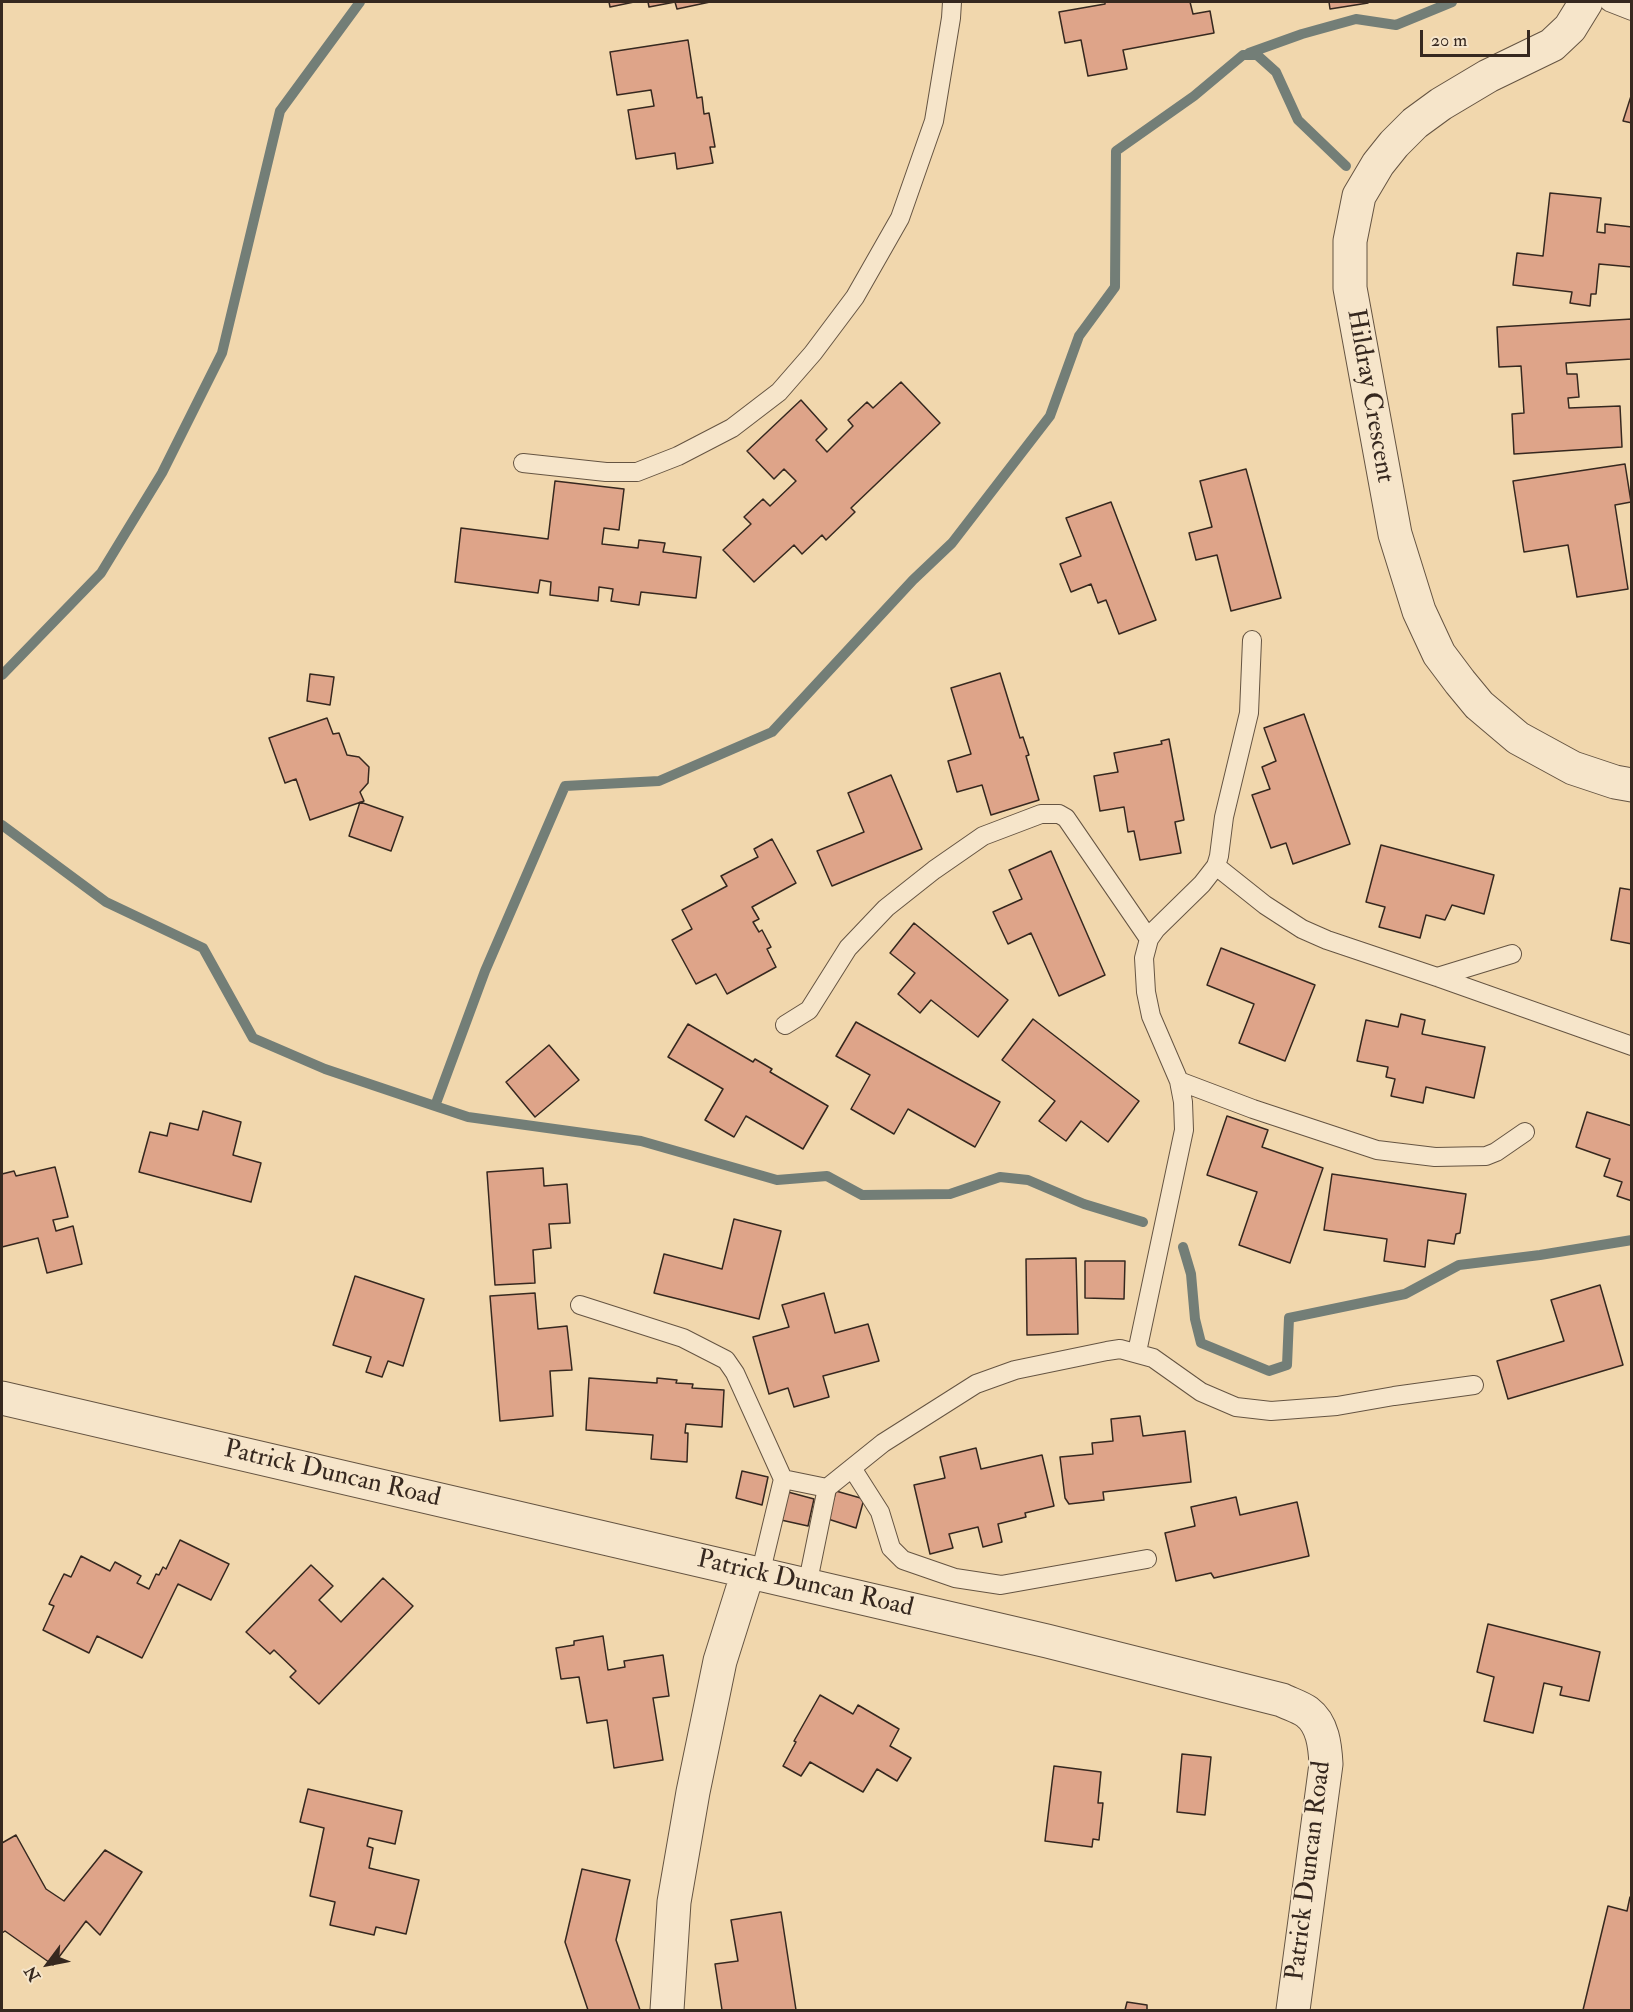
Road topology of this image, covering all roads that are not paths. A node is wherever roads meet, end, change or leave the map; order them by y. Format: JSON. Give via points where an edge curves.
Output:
{"nodes":[{"id":1,"x":952,"y":2,"type":"edge"},
{"id":2,"x":1586,"y":2,"type":"edge"},
{"id":3,"x":1608,"y":2,"type":"edge"},
{"id":4,"x":1632,"y":11,"type":"edge"},
{"id":5,"x":523,"y":463,"type":"dead end"},
{"id":6,"x":1252,"y":640,"type":"dead end"},
{"id":7,"x":1632,"y":785,"type":"edge"},
{"id":8,"x":1216,"y":866,"type":"junction"},
{"id":9,"x":1149,"y":939,"type":"junction"},
{"id":10,"x":1512,"y":954,"type":"dead end"},
{"id":11,"x":1437,"y":976,"type":"junction"},
{"id":12,"x":785,"y":1025,"type":"dead end"},
{"id":13,"x":1632,"y":1046,"type":"edge"},
{"id":14,"x":1179,"y":1081,"type":"junction"},
{"id":15,"x":1525,"y":1132,"type":"dead end"},
{"id":16,"x":580,"y":1305,"type":"dead end"},
{"id":17,"x":1137,"y":1352,"type":"junction"},
{"id":18,"x":1474,"y":1384,"type":"dead end"},
{"id":19,"x":2,"y":1398,"type":"edge"},
{"id":20,"x":852,"y":1468,"type":"junction"},
{"id":21,"x":783,"y":1479,"type":"junction"},
{"id":22,"x":826,"y":1488,"type":"junction"},
{"id":23,"x":1147,"y":1559,"type":"dead end"},
{"id":24,"x":754,"y":1573,"type":"junction"},
{"id":25,"x":807,"y":1586,"type":"junction"},
{"id":26,"x":666,"y":2010,"type":"edge"},
{"id":27,"x":1293,"y":2010,"type":"edge"}],
"edges":[{"from":1,"to":5,"type":"lane","via":[[934,121],[900,218],[855,297],[779,392],[732,428],[637,472]]},
{"from":2,"to":7,"type":"street","name":"Hildray Crescent","via":[[1570,28],[1552,45],[1441,104],[1394,144],[1359,196],[1350,241],[1350,288],[1395,534],[1419,611],[1439,654],[1479,705],[1518,738],[1573,768]]},
{"from":3,"to":4,"type":"lane"},
{"from":6,"to":8,"type":"lane","via":[[1249,712]]},
{"from":8,"to":9,"type":"lane"},
{"from":8,"to":11,"type":"lane","via":[[1302,928]]},
{"from":9,"to":12,"type":"lane","via":[[1066,818],[1041,814],[983,836],[885,908],[848,948],[809,1010]]},
{"from":9,"to":14,"type":"lane","via":[[1144,958],[1151,1016]]},
{"from":10,"to":11,"type":"lane"},
{"from":11,"to":13,"type":"lane"},
{"from":14,"to":15,"type":"lane","via":[[1377,1150],[1435,1157],[1486,1156]]},
{"from":14,"to":17,"type":"lane","via":[[1184,1130]]},
{"from":16,"to":21,"type":"lane","via":[[683,1338],[726,1360]]},
{"from":17,"to":18,"type":"lane","via":[[1153,1358],[1201,1392],[1236,1407],[1271,1411],[1337,1406]]},
{"from":17,"to":20,"type":"lane","via":[[1120,1349],[1074,1357],[1015,1370],[976,1384],[883,1443]]},
{"from":19,"to":24,"type":"street","name":"Patrick Duncan Road"},
{"from":20,"to":22,"type":"lane"},
{"from":20,"to":23,"type":"lane","via":[[880,1512],[891,1548],[903,1560],[955,1578],[1001,1585]]},
{"from":21,"to":22,"type":"lane"},
{"from":21,"to":24,"type":"lane"},
{"from":22,"to":25,"type":"lane"},
{"from":24,"to":25,"type":"street","name":"Patrick Duncan Road"},
{"from":24,"to":26,"type":"street","via":[[720,1660],[693,1792],[674,1902]]},
{"from":25,"to":27,"type":"street","name":"Patrick Duncan Road","via":[[1259,1694],[1307,1712],[1318,1724],[1326,1764]]}]}
